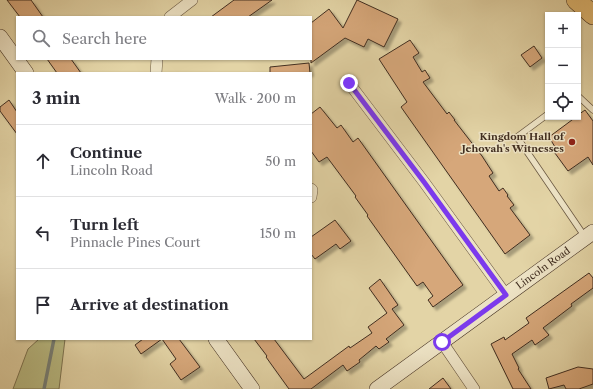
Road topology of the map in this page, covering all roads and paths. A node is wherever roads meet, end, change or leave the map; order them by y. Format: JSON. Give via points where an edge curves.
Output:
{"nodes":[{"id":1,"x":192,"y":0,"type":"edge"},
{"id":2,"x":576,"y":0,"type":"edge"},
{"id":3,"x":593,"y":15,"type":"edge"},
{"id":4,"x":171,"y":16,"type":"edge"},
{"id":5,"x":0,"y":37,"type":"edge"},
{"id":6,"x":16,"y":59,"type":"edge"},
{"id":7,"x":17,"y":60,"type":"edge"},
{"id":8,"x":157,"y":60,"type":"edge"},
{"id":9,"x":25,"y":72,"type":"edge"},
{"id":10,"x":156,"y":72,"type":"edge"},
{"id":11,"x":349,"y":83,"type":"dead end"},
{"id":12,"x":581,"y":99,"type":"edge"},
{"id":13,"x":593,"y":110,"type":"edge"},
{"id":14,"x":545,"y":116,"type":"edge"},
{"id":15,"x":589,"y":234,"type":"edge"},
{"id":16,"x":506,"y":295,"type":"junction"},
{"id":17,"x":217,"y":340,"type":"edge"},
{"id":18,"x":442,"y":342,"type":"junction"},
{"id":19,"x":252,"y":389,"type":"edge"},
{"id":20,"x":377,"y":389,"type":"edge"},
{"id":21,"x":474,"y":389,"type":"edge"}],
"edges":[{"from":1,"to":4,"type":"street"},
{"from":2,"to":3,"type":"highway"},
{"from":5,"to":6,"type":"street"},
{"from":7,"to":9,"type":"street"},
{"from":8,"to":10,"type":"street"},
{"from":11,"to":16,"type":"street"},
{"from":12,"to":13,"type":"lane"},
{"from":14,"to":15,"type":"lane","via":[[517,137]]},
{"from":15,"to":16,"type":"street","name":"Lincoln Road"},
{"from":16,"to":18,"type":"street","name":"Lincoln Road"},
{"from":17,"to":19,"type":"street"},
{"from":18,"to":20,"type":"street","name":"Lincoln Road"},
{"from":18,"to":21,"type":"street"}]}
